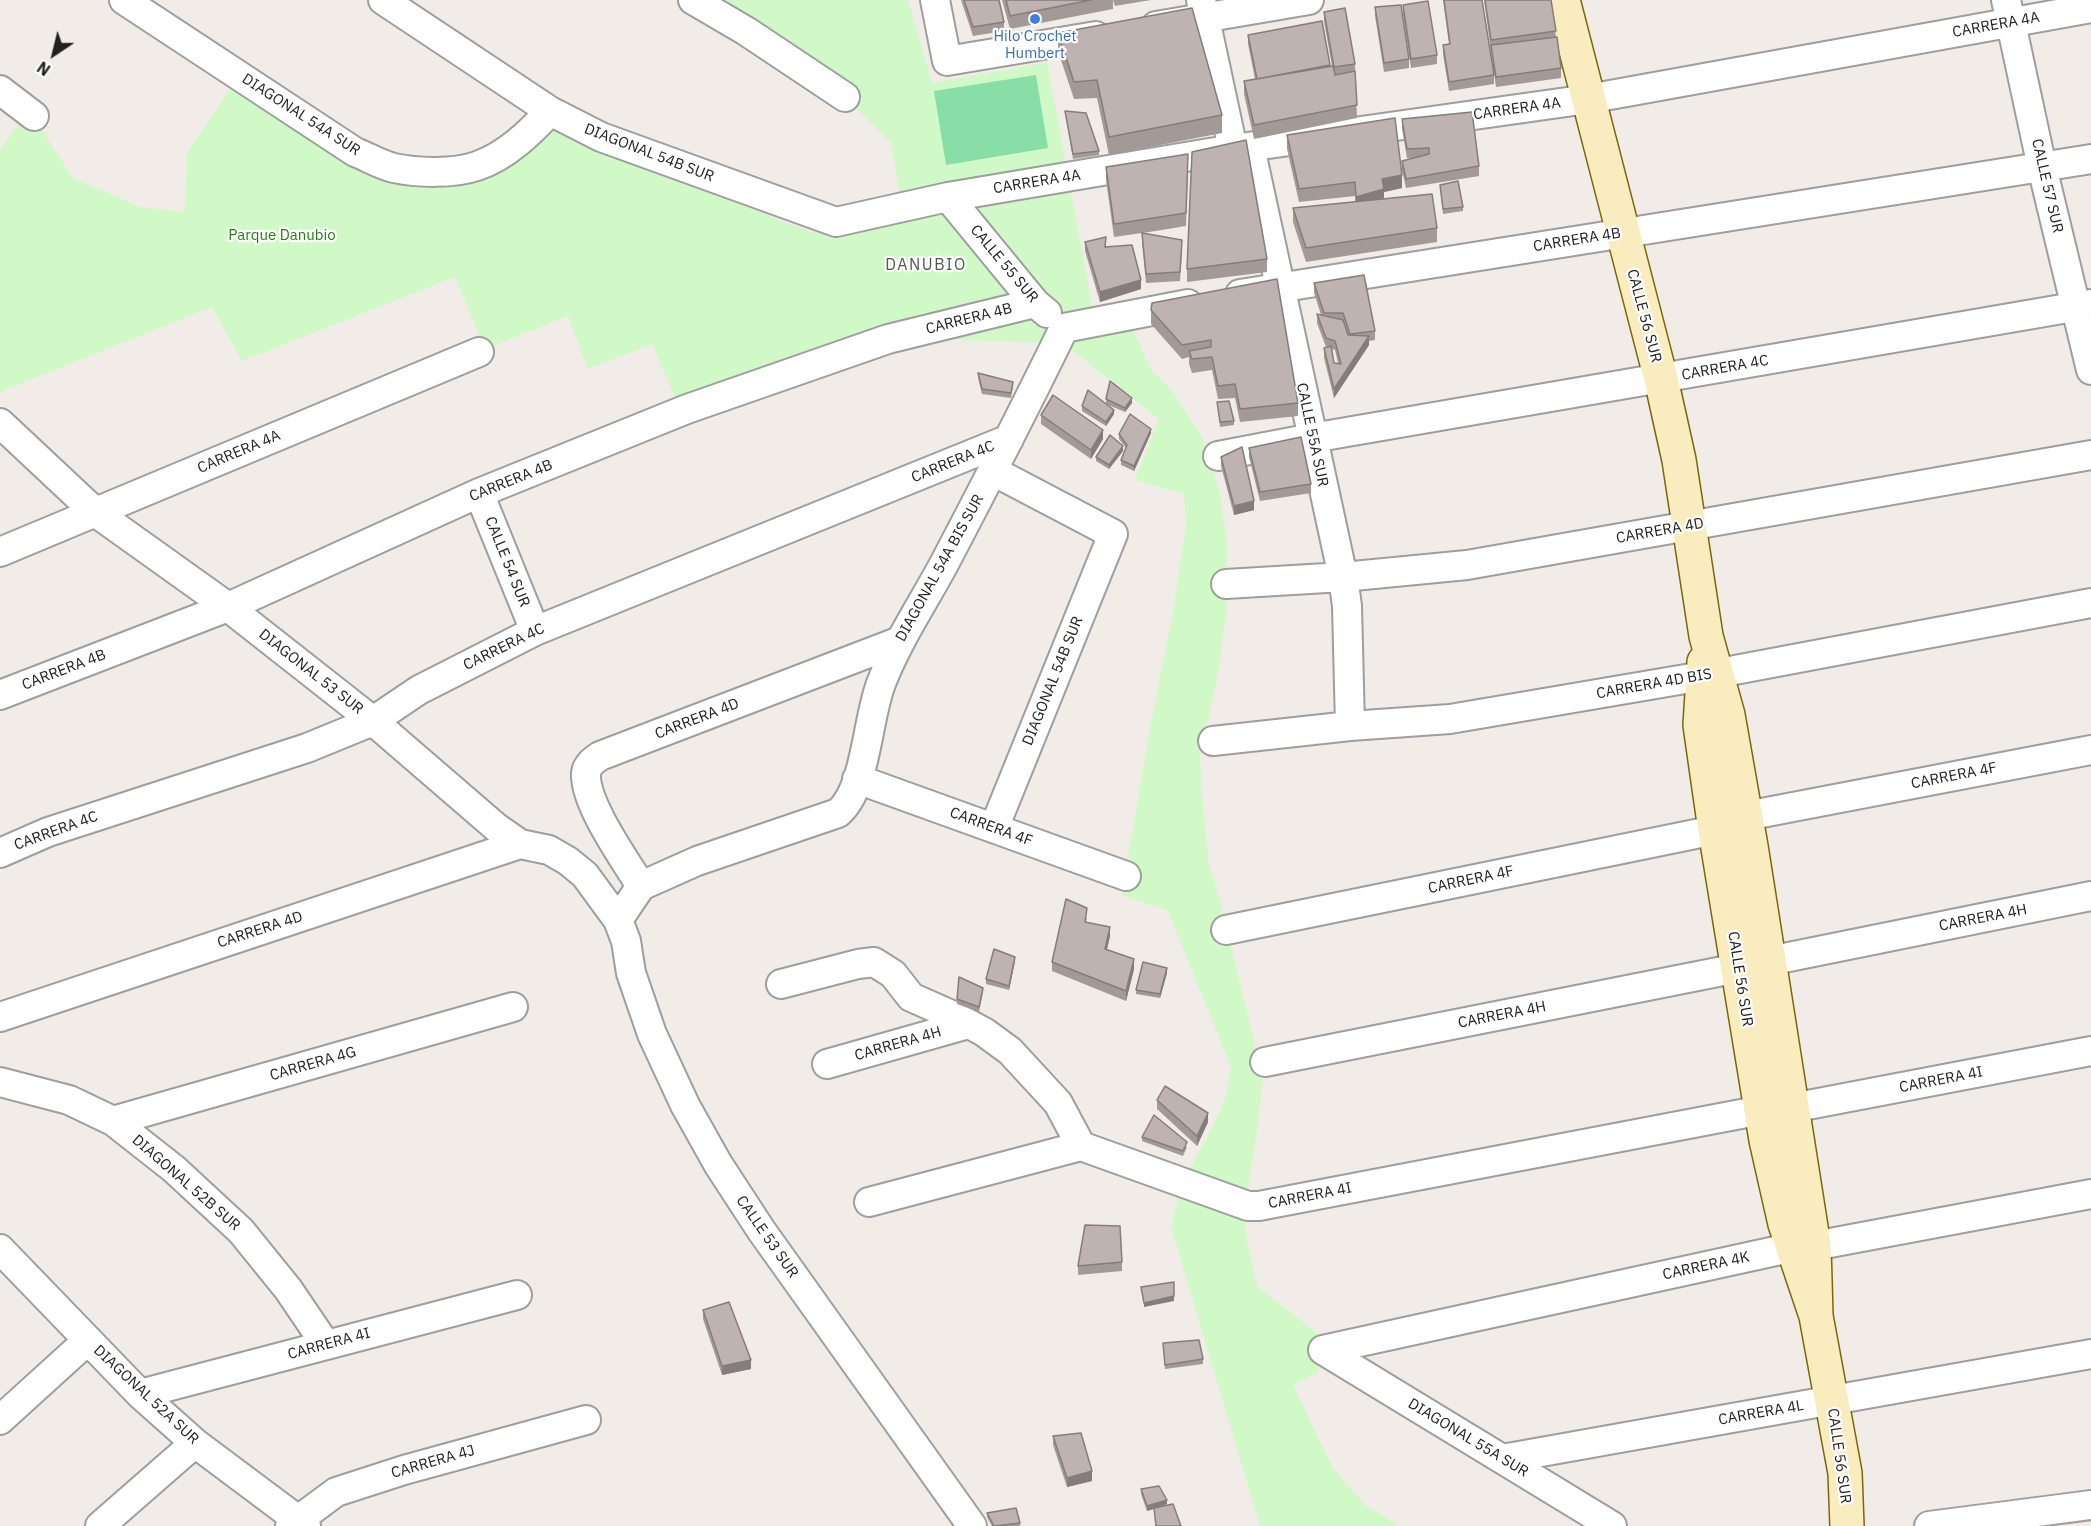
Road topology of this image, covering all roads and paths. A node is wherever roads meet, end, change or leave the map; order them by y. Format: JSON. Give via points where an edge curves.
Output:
{"nodes":[{"id":1,"x":124,"y":0,"type":"edge"},
{"id":2,"x":383,"y":0,"type":"edge"},
{"id":3,"x":693,"y":0,"type":"edge"},
{"id":4,"x":934,"y":0,"type":"edge"},
{"id":5,"x":1309,"y":0,"type":"edge"},
{"id":6,"x":1563,"y":0,"type":"edge"},
{"id":7,"x":2091,"y":8,"type":"edge"},
{"id":8,"x":1203,"y":9,"type":"edge"},
{"id":9,"x":2008,"y":11,"type":"edge"},
{"id":10,"x":0,"y":90,"type":"edge"},
{"id":11,"x":845,"y":97,"type":"dead end"},
{"id":12,"x":1587,"y":99,"type":"junction"},
{"id":13,"x":550,"y":111,"type":"junction"},
{"id":14,"x":34,"y":116,"type":"dead end"},
{"id":15,"x":1242,"y":148,"type":"junction"},
{"id":16,"x":2091,"y":159,"type":"edge"},
{"id":17,"x":2042,"y":167,"type":"junction"},
{"id":18,"x":948,"y":197,"type":"junction"},
{"id":19,"x":836,"y":222,"type":"joint"},
{"id":20,"x":1623,"y":233,"type":"junction"},
{"id":21,"x":1281,"y":286,"type":"junction"},
{"id":22,"x":1035,"y":303,"type":"junction"},
{"id":23,"x":2083,"y":305,"type":"edge"},
{"id":24,"x":1064,"y":328,"type":"junction"},
{"id":25,"x":478,"y":352,"type":"dead end"},
{"id":26,"x":2091,"y":370,"type":"edge"},
{"id":27,"x":1661,"y":379,"type":"junction"},
{"id":28,"x":0,"y":423,"type":"edge"},
{"id":29,"x":1312,"y":438,"type":"junction"},
{"id":30,"x":1009,"y":439,"type":"junction"},
{"id":31,"x":2091,"y":455,"type":"edge"},
{"id":32,"x":1218,"y":456,"type":"dead end"},
{"id":33,"x":993,"y":471,"type":"junction"},
{"id":34,"x":479,"y":493,"type":"junction"},
{"id":35,"x":95,"y":512,"type":"junction"},
{"id":36,"x":1689,"y":526,"type":"junction"},
{"id":37,"x":1113,"y":534,"type":"joint"},
{"id":38,"x":0,"y":552,"type":"edge"},
{"id":39,"x":1343,"y":577,"type":"junction"},
{"id":40,"x":1226,"y":584,"type":"dead end"},
{"id":41,"x":2091,"y":603,"type":"edge"},
{"id":42,"x":228,"y":606,"type":"junction"},
{"id":43,"x":535,"y":631,"type":"junction"},
{"id":44,"x":900,"y":641,"type":"junction"},
{"id":45,"x":1710,"y":675,"type":"junction"},
{"id":46,"x":0,"y":695,"type":"edge"},
{"id":47,"x":373,"y":721,"type":"junction"},
{"id":48,"x":1350,"y":726,"type":"junction"},
{"id":49,"x":1213,"y":741,"type":"dead end"},
{"id":50,"x":2091,"y":750,"type":"edge"},
{"id":51,"x":857,"y":779,"type":"junction"},
{"id":52,"x":1746,"y":816,"type":"junction"},
{"id":53,"x":994,"y":828,"type":"junction"},
{"id":54,"x":1715,"y":830,"type":"junction"},
{"id":55,"x":520,"y":844,"type":"junction"},
{"id":56,"x":0,"y":853,"type":"edge"},
{"id":57,"x":1126,"y":876,"type":"dead end"},
{"id":58,"x":641,"y":885,"type":"junction"},
{"id":59,"x":2091,"y":896,"type":"edge"},
{"id":60,"x":618,"y":920,"type":"junction"},
{"id":61,"x":1226,"y":930,"type":"dead end"},
{"id":62,"x":1753,"y":964,"type":"junction"},
{"id":63,"x":781,"y":984,"type":"dead end"},
{"id":64,"x":513,"y":1006,"type":"dead end"},
{"id":65,"x":0,"y":1017,"type":"edge"},
{"id":66,"x":969,"y":1024,"type":"junction"},
{"id":67,"x":2091,"y":1052,"type":"edge"},
{"id":68,"x":1265,"y":1062,"type":"dead end"},
{"id":69,"x":826,"y":1065,"type":"dead end"},
{"id":70,"x":0,"y":1082,"type":"edge"},
{"id":71,"x":1777,"y":1109,"type":"junction"},
{"id":72,"x":113,"y":1120,"type":"junction"},
{"id":73,"x":1081,"y":1146,"type":"junction"},
{"id":74,"x":2091,"y":1194,"type":"edge"},
{"id":75,"x":869,"y":1202,"type":"dead end"},
{"id":76,"x":1804,"y":1247,"type":"junction"},
{"id":77,"x":0,"y":1249,"type":"edge"},
{"id":78,"x":518,"y":1295,"type":"dead end"},
{"id":79,"x":88,"y":1340,"type":"junction"},
{"id":80,"x":327,"y":1345,"type":"junction"},
{"id":81,"x":1323,"y":1350,"type":"joint"},
{"id":82,"x":2091,"y":1354,"type":"edge"},
{"id":83,"x":141,"y":1394,"type":"junction"},
{"id":84,"x":1832,"y":1400,"type":"junction"},
{"id":85,"x":0,"y":1420,"type":"edge"},
{"id":86,"x":586,"y":1420,"type":"dead end"},
{"id":87,"x":195,"y":1443,"type":"junction"},
{"id":88,"x":1502,"y":1459,"type":"junction"},
{"id":89,"x":2091,"y":1505,"type":"edge"},
{"id":90,"x":298,"y":1524,"type":"edge"},
{"id":91,"x":100,"y":1526,"type":"edge"},
{"id":92,"x":972,"y":1526,"type":"edge"},
{"id":93,"x":1612,"y":1526,"type":"edge"},
{"id":94,"x":1848,"y":1526,"type":"edge"},
{"id":95,"x":1929,"y":1526,"type":"edge"}],
"edges":[{"from":1,"to":13,"type":"street","name":"DIAGONAL 54A SUR","via":[[355,152],[391,168],[429,173],[476,166],[510,148]]},
{"from":2,"to":13,"type":"street","name":"DIAGONAL 54B SUR"},
{"from":3,"to":11,"type":"street"},
{"from":4,"to":8,"type":"street","via":[[946,61],[1129,31]]},
{"from":5,"to":8,"type":"street"},
{"from":6,"to":12,"type":"street","name":"CALLE 56 SUR"},
{"from":7,"to":9,"type":"street","name":"CARRERA 4A"},
{"from":8,"to":15,"type":"street","name":"CALLE 55A SUR"},
{"from":9,"to":12,"type":"street","name":"CARRERA 4A"},
{"from":9,"to":17,"type":"street","name":"CALLE 57 SUR"},
{"from":10,"to":14,"type":"street"},
{"from":12,"to":15,"type":"street","name":"CARRERA 4A"},
{"from":12,"to":20,"type":"street","name":"CALLE 56 SUR"},
{"from":13,"to":19,"type":"street","name":"DIAGONAL 54B SUR","via":[[601,136]]},
{"from":15,"to":18,"type":"street","name":"CARRERA 4A"},
{"from":15,"to":21,"type":"street","name":"CALLE 55A SUR"},
{"from":16,"to":17,"type":"street","name":"CARRERA 4B"},
{"from":17,"to":20,"type":"street","name":"CARRERA 4B"},
{"from":17,"to":23,"type":"street","name":"CALLE 57 SUR"},
{"from":18,"to":19,"type":"street","name":"CARRERA 4A"},
{"from":18,"to":22,"type":"street","name":"CALLE 55 SUR"},
{"from":20,"to":21,"type":"street","name":"CARRERA 4B"},
{"from":20,"to":27,"type":"street","name":"CALLE 56 SUR"},
{"from":21,"to":24,"type":"street","name":"CARRERA 4B"},
{"from":21,"to":29,"type":"street","name":"CALLE 55A SUR"},
{"from":22,"to":24,"type":"street","name":"CALLE 55 SUR"},
{"from":22,"to":34,"type":"street","name":"CARRERA 4B","via":[[888,339],[687,409]]},
{"from":23,"to":26,"type":"street","name":"CALLE 57 SUR"},
{"from":23,"to":27,"type":"street","name":"CARRERA 4C"},
{"from":24,"to":30,"type":"street","name":"DIAGONAL 54A BIS SUR"},
{"from":25,"to":35,"type":"street","name":"CARRERA 4A"},
{"from":27,"to":29,"type":"street","name":"CARRERA 4C"},
{"from":27,"to":36,"type":"street","name":"CALLE 56 SUR"},
{"from":28,"to":35,"type":"street","name":"DIAGONAL 53 SUR"},
{"from":29,"to":32,"type":"street","name":"CARRERA 4C"},
{"from":29,"to":39,"type":"street","name":"CALLE 55A SUR"},
{"from":30,"to":33,"type":"street","name":"DIAGONAL 54A BIS SUR"},
{"from":30,"to":43,"type":"street","name":"CARRERA 4C"},
{"from":31,"to":36,"type":"street","name":"CARRERA 4D"},
{"from":33,"to":37,"type":"street","name":"CARRERA 4C"},
{"from":33,"to":44,"type":"street","name":"DIAGONAL 54A BIS SUR"},
{"from":34,"to":42,"type":"street","name":"CARRERA 4B"},
{"from":34,"to":43,"type":"street","name":"CALLE 54 SUR"},
{"from":35,"to":38,"type":"street","name":"CARRERA 4A"},
{"from":35,"to":42,"type":"street","name":"DIAGONAL 53 SUR"},
{"from":36,"to":39,"type":"street","name":"CARRERA 4D","via":[[1467,564]]},
{"from":36,"to":45,"type":"street","name":"CALLE 56 SUR"},
{"from":37,"to":53,"type":"street","name":"DIAGONAL 54B SUR"},
{"from":39,"to":40,"type":"street","name":"CARRERA 4D"},
{"from":39,"to":48,"type":"street","name":"CALLE 55A SUR"},
{"from":41,"to":45,"type":"street","name":"CARRERA 4D BIS"},
{"from":42,"to":46,"type":"street","name":"CARRERA 4B"},
{"from":42,"to":47,"type":"street","name":"DIAGONAL 53 SUR"},
{"from":43,"to":47,"type":"street","name":"CARRERA 4C","via":[[419,690]]},
{"from":44,"to":51,"type":"street","name":"DIAGONAL 54A BIS SUR","via":[[881,683]]},
{"from":44,"to":58,"type":"street","name":"CARRERA 4D","via":[[591,762],[586,772],[590,798]]},
{"from":45,"to":48,"type":"street","name":"CARRERA 4D BIS","via":[[1450,719]]},
{"from":45,"to":52,"type":"street","name":"CALLE 56 SUR","via":[[1728,716]]},
{"from":45,"to":54,"type":"street","name":"CALLE 56 SUR","via":[[1700,725]]},
{"from":47,"to":55,"type":"street","name":"DIAGONAL 53 SUR"},
{"from":47,"to":56,"type":"street","name":"CARRERA 4C","via":[[307,748],[48,832]]},
{"from":48,"to":49,"type":"street","name":"CARRERA 4D BIS"},
{"from":50,"to":52,"type":"street","name":"CARRERA 4F"},
{"from":51,"to":53,"type":"street","name":"CARRERA 4F"},
{"from":51,"to":58,"type":"street","name":"DIAGONAL 54A BIS SUR","via":[[846,806],[837,813],[697,861]]},
{"from":52,"to":62,"type":"street","name":"CALLE 56 SUR"},
{"from":53,"to":57,"type":"street","name":"CARRERA 4F"},
{"from":54,"to":61,"type":"street","name":"CARRERA 4F"},
{"from":54,"to":62,"type":"street","name":"CALLE 56 SUR"},
{"from":55,"to":60,"type":"street","name":"DIAGONAL 53 SUR","via":[[549,850],[568,861],[585,875]]},
{"from":55,"to":65,"type":"street","name":"CARRERA 4D"},
{"from":58,"to":60,"type":"street"},
{"from":59,"to":62,"type":"street","name":"CARRERA 4H"},
{"from":60,"to":92,"type":"street","name":"CALLE 53 SUR","via":[[652,1034],[718,1164]]},
{"from":62,"to":68,"type":"street","name":"CARRERA 4H"},
{"from":62,"to":71,"type":"street","name":"CALLE 56 SUR"},
{"from":63,"to":66,"type":"street","via":[[874,963],[893,975],[911,997]]},
{"from":64,"to":72,"type":"street","name":"CARRERA 4G"},
{"from":66,"to":69,"type":"street","name":"CARRERA 4H"},
{"from":66,"to":73,"type":"street","via":[[1010,1051],[1039,1081],[1058,1103]]},
{"from":67,"to":71,"type":"street","name":"CARRERA 4I"},
{"from":70,"to":72,"type":"street","name":"DIAGONAL 52B SUR","via":[[69,1100]]},
{"from":71,"to":73,"type":"street","name":"CARRERA 4I","via":[[1259,1206],[1239,1203]]},
{"from":71,"to":76,"type":"street","name":"CALLE 56 SUR"},
{"from":72,"to":80,"type":"street","name":"DIAGONAL 52B SUR","via":[[241,1231]]},
{"from":73,"to":75,"type":"street"},
{"from":74,"to":76,"type":"street","name":"CARRERA 4K"},
{"from":76,"to":81,"type":"street","name":"CARRERA 4K"},
{"from":76,"to":84,"type":"street","name":"CALLE 56 SUR"},
{"from":77,"to":79,"type":"street","name":"DIAGONAL 52A SUR"},
{"from":78,"to":80,"type":"street","name":"CARRERA 4I"},
{"from":79,"to":83,"type":"street","name":"DIAGONAL 52A SUR"},
{"from":79,"to":85,"type":"street"},
{"from":80,"to":83,"type":"street","name":"CARRERA 4I"},
{"from":81,"to":88,"type":"street","name":"DIAGONAL 55A SUR"},
{"from":82,"to":84,"type":"street","name":"CARRERA 4L"},
{"from":83,"to":87,"type":"street","name":"DIAGONAL 52A SUR"},
{"from":84,"to":88,"type":"street","name":"CARRERA 4L"},
{"from":84,"to":94,"type":"street","name":"CALLE 56 SUR","via":[[1845,1473]]},
{"from":86,"to":90,"type":"street","name":"CARRERA 4J","via":[[336,1492]]},
{"from":87,"to":90,"type":"street","name":"DIAGONAL 52A SUR"},
{"from":87,"to":91,"type":"street"},
{"from":88,"to":93,"type":"street","name":"DIAGONAL 55A SUR"},
{"from":89,"to":95,"type":"street"}]}
